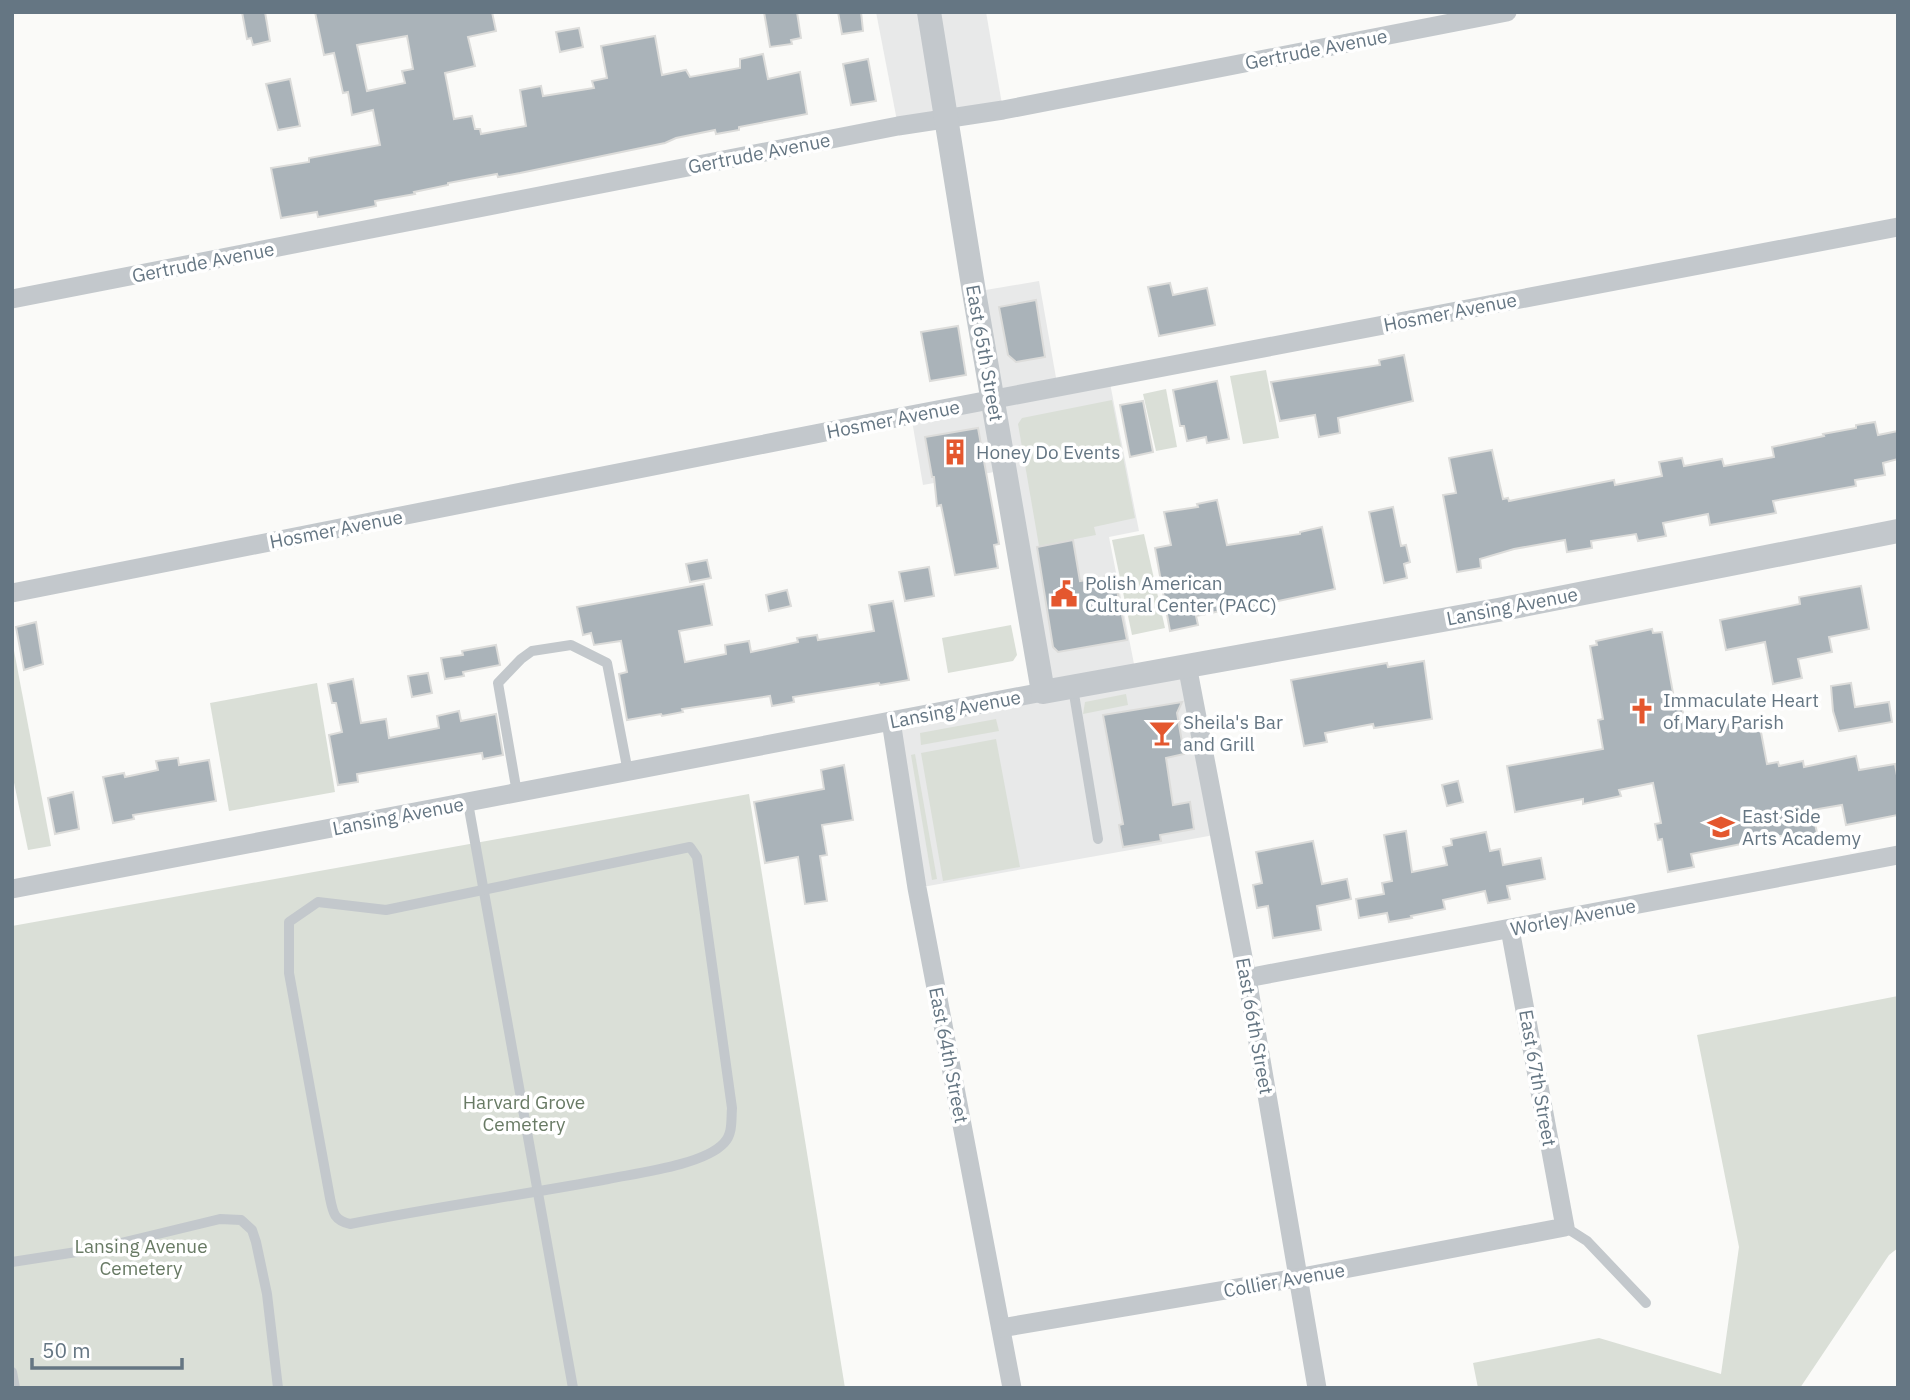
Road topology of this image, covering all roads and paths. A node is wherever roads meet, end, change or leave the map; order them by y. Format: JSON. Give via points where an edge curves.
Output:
{"nodes":[{"id":1,"x":929,"y":12,"type":"edge"},
{"id":2,"x":1507,"y":12,"type":"edge"},
{"id":3,"x":946,"y":118,"type":"junction"},
{"id":4,"x":1898,"y":227,"type":"edge"},
{"id":5,"x":12,"y":299,"type":"edge"},
{"id":6,"x":995,"y":401,"type":"junction"},
{"id":7,"x":1898,"y":531,"type":"edge"},
{"id":8,"x":12,"y":593,"type":"edge"},
{"id":9,"x":1187,"y":665,"type":"junction"},
{"id":10,"x":1073,"y":687,"type":"junction"},
{"id":11,"x":1043,"y":692,"type":"junction"},
{"id":12,"x":891,"y":721,"type":"junction"},
{"id":13,"x":628,"y":772,"type":"junction"},
{"id":14,"x":517,"y":794,"type":"junction"},
{"id":15,"x":468,"y":803,"type":"junction"},
{"id":16,"x":1098,"y":839,"type":"dead end"},
{"id":17,"x":1898,"y":855,"type":"edge"},
{"id":18,"x":12,"y":890,"type":"edge"},
{"id":19,"x":485,"y":890,"type":"junction"},
{"id":20,"x":1510,"y":929,"type":"junction"},
{"id":21,"x":1247,"y":978,"type":"junction"},
{"id":22,"x":537,"y":1192,"type":"junction"},
{"id":23,"x":1565,"y":1227,"type":"junction"},
{"id":24,"x":12,"y":1262,"type":"edge"},
{"id":25,"x":1297,"y":1278,"type":"junction"},
{"id":26,"x":1646,"y":1303,"type":"dead end"},
{"id":27,"x":1001,"y":1328,"type":"junction"},
{"id":28,"x":12,"y":1372,"type":"edge"},
{"id":29,"x":15,"y":1388,"type":"edge"},
{"id":30,"x":278,"y":1388,"type":"edge"},
{"id":31,"x":573,"y":1388,"type":"edge"},
{"id":32,"x":1012,"y":1388,"type":"edge"},
{"id":33,"x":1317,"y":1388,"type":"edge"}],
"edges":[{"from":1,"to":3,"type":"street","name":"East 65th Street"},
{"from":2,"to":3,"type":"street","name":"Gertrude Avenue"},
{"from":3,"to":5,"type":"street","name":"Gertrude Avenue"},
{"from":3,"to":6,"type":"street","name":"East 65th Street"},
{"from":4,"to":6,"type":"street","name":"Hosmer Avenue"},
{"from":6,"to":8,"type":"street","name":"Hosmer Avenue"},
{"from":6,"to":11,"type":"street","name":"East 65th Street"},
{"from":7,"to":9,"type":"street","name":"Lansing Avenue","via":[[1498,610]]},
{"from":9,"to":10,"type":"street","name":"Lansing Avenue"},
{"from":9,"to":21,"type":"street","name":"East 66th Street"},
{"from":10,"to":11,"type":"street","name":"Lansing Avenue"},
{"from":10,"to":16,"type":"lane"},
{"from":11,"to":12,"type":"street","name":"Lansing Avenue"},
{"from":12,"to":13,"type":"street","name":"Lansing Avenue"},
{"from":12,"to":27,"type":"street","name":"East 64th Street","via":[[917,888]]},
{"from":13,"to":14,"type":"street","name":"Lansing Avenue"},
{"from":13,"to":14,"type":"lane","via":[[607,663],[571,645],[532,651],[498,683]]},
{"from":14,"to":15,"type":"street","name":"Lansing Avenue"},
{"from":15,"to":18,"type":"street","name":"Lansing Avenue"},
{"from":15,"to":19,"type":"lane"},
{"from":17,"to":20,"type":"street","name":"Worley Avenue"},
{"from":19,"to":22,"type":"lane"},
{"from":19,"to":22,"type":"lane","via":[[690,847],[697,857],[732,1108],[731,1132],[715,1151],[680,1165]]},
{"from":19,"to":22,"type":"lane","via":[[386,910],[318,902],[289,922],[289,973],[333,1214],[339,1221],[350,1224]]},
{"from":20,"to":21,"type":"street","name":"Worley Avenue"},
{"from":20,"to":23,"type":"street","name":"East 67th Street"},
{"from":21,"to":25,"type":"street","name":"East 66th Street"},
{"from":22,"to":31,"type":"lane"},
{"from":23,"to":25,"type":"street","name":"Collier Avenue"},
{"from":23,"to":26,"type":"lane","via":[[1587,1241]]},
{"from":24,"to":30,"type":"lane","via":[[96,1249],[220,1219],[241,1220],[256,1241]]},
{"from":25,"to":27,"type":"street","name":"Collier Avenue"},
{"from":25,"to":33,"type":"street","name":"East 66th Street"},
{"from":27,"to":32,"type":"street","name":"East 64th Street"},
{"from":28,"to":29,"type":"lane"}]}
